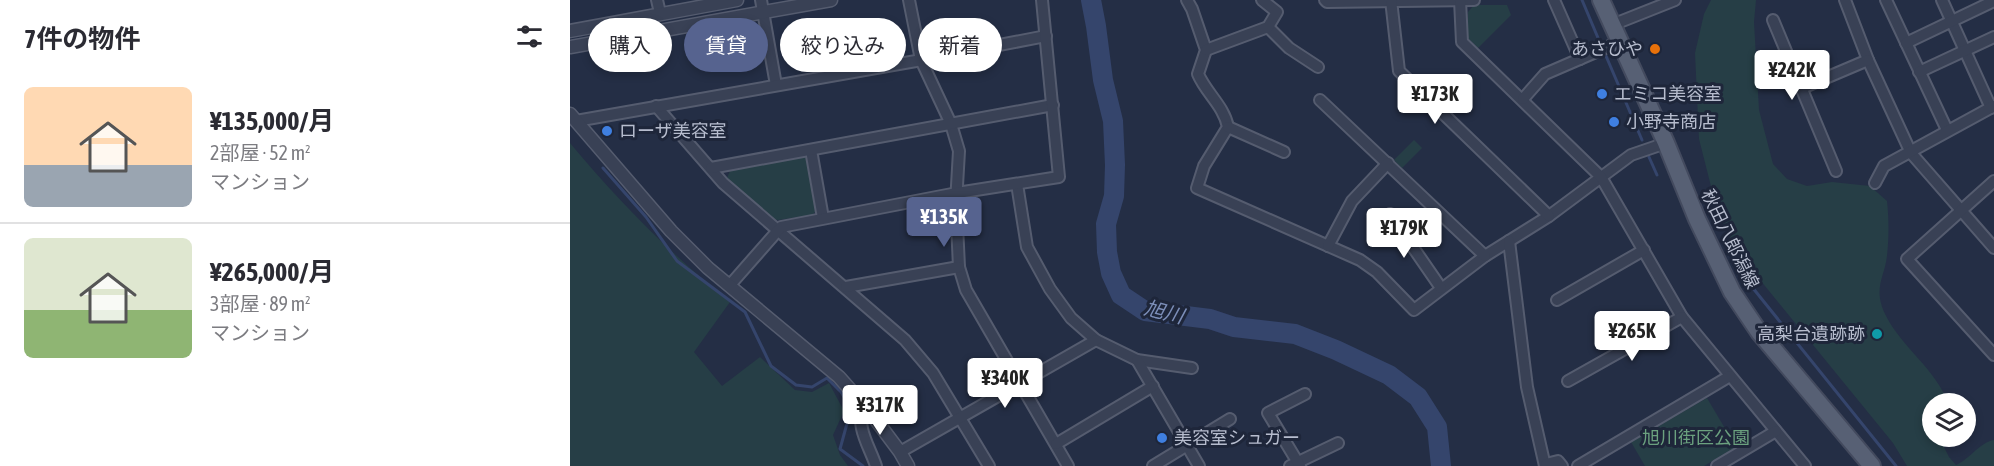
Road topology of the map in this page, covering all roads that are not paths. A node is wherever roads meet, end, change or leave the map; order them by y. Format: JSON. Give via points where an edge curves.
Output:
{"nodes":[{"id":1,"x":657,"y":0,"type":"edge"},
{"id":2,"x":736,"y":0,"type":"edge"},
{"id":3,"x":760,"y":0,"type":"edge"},
{"id":4,"x":831,"y":0,"type":"edge"},
{"id":5,"x":909,"y":0,"type":"edge"},
{"id":6,"x":1042,"y":0,"type":"edge"},
{"id":7,"x":1187,"y":0,"type":"edge"},
{"id":8,"x":1262,"y":0,"type":"edge"},
{"id":9,"x":1325,"y":0,"type":"edge"},
{"id":10,"x":1391,"y":0,"type":"edge"},
{"id":11,"x":1460,"y":0,"type":"edge"},
{"id":12,"x":1474,"y":0,"type":"edge"},
{"id":13,"x":1554,"y":0,"type":"edge"},
{"id":14,"x":1601,"y":0,"type":"edge"},
{"id":15,"x":1675,"y":0,"type":"edge"},
{"id":16,"x":1845,"y":0,"type":"edge"},
{"id":17,"x":1942,"y":0,"type":"edge"},
{"id":18,"x":1994,"y":1,"type":"edge"},
{"id":19,"x":1891,"y":2,"type":"edge"},
{"id":20,"x":660,"y":13,"type":"junction"},
{"id":21,"x":764,"y":13,"type":"junction"},
{"id":22,"x":1773,"y":20,"type":"dead end"},
{"id":23,"x":1952,"y":21,"type":"junction"},
{"id":24,"x":1612,"y":25,"type":"junction"},
{"id":25,"x":1268,"y":27,"type":"junction"},
{"id":26,"x":570,"y":31,"type":"edge"},
{"id":27,"x":1046,"y":36,"type":"junction"},
{"id":28,"x":1994,"y":37,"type":"edge"},
{"id":29,"x":1619,"y":42,"type":"junction"},
{"id":30,"x":1906,"y":43,"type":"junction"},
{"id":31,"x":1002,"y":44,"type":"edge"},
{"id":32,"x":918,"y":45,"type":"edge"},
{"id":33,"x":570,"y":47,"type":"edge"},
{"id":34,"x":1206,"y":50,"type":"junction"},
{"id":35,"x":1965,"y":50,"type":"junction"},
{"id":36,"x":1580,"y":59,"type":"junction"},
{"id":37,"x":1868,"y":60,"type":"junction"},
{"id":38,"x":918,"y":61,"type":"edge"},
{"id":39,"x":1318,"y":68,"type":"dead end"},
{"id":40,"x":927,"y":72,"type":"edge"},
{"id":41,"x":1920,"y":72,"type":"junction"},
{"id":42,"x":776,"y":85,"type":"junction"},
{"id":43,"x":1802,"y":88,"type":"junction"},
{"id":44,"x":1522,"y":99,"type":"junction"},
{"id":45,"x":1320,"y":100,"type":"dead end"},
{"id":46,"x":1053,"y":105,"type":"junction"},
{"id":47,"x":656,"y":106,"type":"junction"},
{"id":48,"x":1993,"y":107,"type":"edge"},
{"id":49,"x":573,"y":118,"type":"edge"},
{"id":50,"x":951,"y":124,"type":"junction"},
{"id":51,"x":1228,"y":127,"type":"junction"},
{"id":52,"x":1947,"y":130,"type":"junction"},
{"id":53,"x":1666,"y":143,"type":"junction"},
{"id":54,"x":811,"y":150,"type":"junction"},
{"id":55,"x":1284,"y":152,"type":"dead end"},
{"id":56,"x":1911,"y":153,"type":"junction"},
{"id":57,"x":1388,"y":163,"type":"junction"},
{"id":58,"x":711,"y":168,"type":"junction"},
{"id":59,"x":1836,"y":171,"type":"dead end"},
{"id":60,"x":1601,"y":177,"type":"junction"},
{"id":61,"x":1994,"y":181,"type":"edge"},
{"id":62,"x":1875,"y":183,"type":"dead end"},
{"id":63,"x":1017,"y":184,"type":"junction"},
{"id":64,"x":957,"y":193,"type":"junction"},
{"id":65,"x":1960,"y":210,"type":"junction"},
{"id":66,"x":1390,"y":214,"type":"dead end"},
{"id":67,"x":1549,"y":216,"type":"junction"},
{"id":68,"x":823,"y":218,"type":"junction"},
{"id":69,"x":777,"y":231,"type":"junction"},
{"id":70,"x":1509,"y":241,"type":"junction"},
{"id":71,"x":1328,"y":246,"type":"junction"},
{"id":72,"x":1994,"y":248,"type":"edge"},
{"id":73,"x":1644,"y":250,"type":"junction"},
{"id":74,"x":1485,"y":256,"type":"junction"},
{"id":75,"x":959,"y":267,"type":"junction"},
{"id":76,"x":730,"y":285,"type":"junction"},
{"id":77,"x":846,"y":287,"type":"junction"},
{"id":78,"x":1441,"y":288,"type":"junction"},
{"id":79,"x":1557,"y":300,"type":"dead end"},
{"id":80,"x":1683,"y":317,"type":"junction"},
{"id":81,"x":1096,"y":340,"type":"junction"},
{"id":82,"x":1994,"y":355,"type":"edge"},
{"id":83,"x":1137,"y":360,"type":"junction"},
{"id":84,"x":1192,"y":369,"type":"dead end"},
{"id":85,"x":1730,"y":376,"type":"junction"},
{"id":86,"x":1568,"y":381,"type":"dead end"},
{"id":87,"x":1021,"y":383,"type":"junction"},
{"id":88,"x":1153,"y":386,"type":"junction"},
{"id":89,"x":1305,"y":394,"type":"dead end"},
{"id":90,"x":864,"y":405,"type":"junction"},
{"id":91,"x":961,"y":418,"type":"junction"},
{"id":92,"x":1230,"y":419,"type":"dead end"},
{"id":93,"x":1776,"y":431,"type":"junction"},
{"id":94,"x":1338,"y":443,"type":"dead end"},
{"id":95,"x":1056,"y":444,"type":"junction"},
{"id":96,"x":1186,"y":445,"type":"junction"},
{"id":97,"x":900,"y":452,"type":"junction"},
{"id":98,"x":1296,"y":465,"type":"edge"},
{"id":99,"x":1545,"y":465,"type":"edge"},
{"id":100,"x":876,"y":466,"type":"edge"},
{"id":101,"x":908,"y":466,"type":"edge"},
{"id":102,"x":989,"y":466,"type":"edge"},
{"id":103,"x":1068,"y":466,"type":"edge"},
{"id":104,"x":1153,"y":466,"type":"edge"},
{"id":105,"x":1199,"y":466,"type":"edge"},
{"id":106,"x":1562,"y":466,"type":"edge"},
{"id":107,"x":1578,"y":466,"type":"edge"},
{"id":108,"x":1717,"y":466,"type":"edge"},
{"id":109,"x":1805,"y":466,"type":"edge"},
{"id":110,"x":1872,"y":466,"type":"edge"}],
"edges":[{"from":1,"to":20,"type":"street"},
{"from":2,"to":20,"type":"street"},
{"from":3,"to":21,"type":"street"},
{"from":4,"to":21,"type":"street"},
{"from":5,"to":32,"type":"street"},
{"from":6,"to":27,"type":"street"},
{"from":7,"to":34,"type":"street"},
{"from":8,"to":25,"type":"street","via":[[1276,12]]},
{"from":9,"to":10,"type":"street"},
{"from":10,"to":11,"type":"street"},
{"from":10,"to":67,"type":"street","via":[[1399,71]]},
{"from":11,"to":12,"type":"street"},
{"from":11,"to":44,"type":"street","via":[[1462,42]]},
{"from":13,"to":36,"type":"street"},
{"from":14,"to":24,"type":"main road","name":"秋田八郎潟線"},
{"from":15,"to":24,"type":"street"},
{"from":16,"to":37,"type":"street"},
{"from":17,"to":23,"type":"street"},
{"from":18,"to":23,"type":"street"},
{"from":19,"to":30,"type":"street"},
{"from":20,"to":26,"type":"street"},
{"from":21,"to":33,"type":"street"},
{"from":21,"to":42,"type":"street"},
{"from":22,"to":43,"type":"street"},
{"from":23,"to":30,"type":"street"},
{"from":23,"to":35,"type":"street"},
{"from":24,"to":29,"type":"main road","name":"秋田八郎潟線"},
{"from":25,"to":34,"type":"street"},
{"from":25,"to":39,"type":"street","via":[[1288,48]]},
{"from":27,"to":31,"type":"street"},
{"from":27,"to":46,"type":"street"},
{"from":28,"to":35,"type":"street"},
{"from":29,"to":36,"type":"street"},
{"from":29,"to":53,"type":"main road","name":"秋田八郎潟線"},
{"from":30,"to":41,"type":"street"},
{"from":34,"to":51,"type":"street","via":[[1198,74],[1226,116]]},
{"from":35,"to":41,"type":"street"},
{"from":35,"to":48,"type":"street"},
{"from":36,"to":44,"type":"street","via":[[1545,74]]},
{"from":37,"to":43,"type":"street"},
{"from":37,"to":56,"type":"street"},
{"from":38,"to":42,"type":"street"},
{"from":40,"to":50,"type":"street"},
{"from":41,"to":52,"type":"street"},
{"from":42,"to":47,"type":"street"},
{"from":43,"to":59,"type":"street"},
{"from":44,"to":60,"type":"street"},
{"from":45,"to":57,"type":"street"},
{"from":46,"to":50,"type":"street"},
{"from":46,"to":63,"type":"street","via":[[1059,177]]},
{"from":47,"to":49,"type":"street"},
{"from":47,"to":58,"type":"street"},
{"from":48,"to":52,"type":"street"},
{"from":49,"to":76,"type":"street","via":[[678,238]]},
{"from":50,"to":54,"type":"street"},
{"from":50,"to":64,"type":"street","via":[[959,151]]},
{"from":51,"to":55,"type":"street"},
{"from":51,"to":71,"type":"street","via":[[1204,166],[1197,188]]},
{"from":52,"to":56,"type":"street"},
{"from":53,"to":60,"type":"street","via":[[1632,155]]},
{"from":53,"to":110,"type":"main road","name":"秋田八郎潟線","via":[[1732,292],[1759,332]]},
{"from":54,"to":58,"type":"street"},
{"from":54,"to":68,"type":"street"},
{"from":56,"to":62,"type":"street","via":[[1884,166]]},
{"from":56,"to":65,"type":"street"},
{"from":57,"to":71,"type":"street","via":[[1353,201]]},
{"from":57,"to":74,"type":"street"},
{"from":58,"to":69,"type":"street"},
{"from":60,"to":67,"type":"street"},
{"from":60,"to":73,"type":"street"},
{"from":61,"to":65,"type":"street"},
{"from":63,"to":64,"type":"street"},
{"from":63,"to":81,"type":"street","via":[[1027,247],[1071,318]]},
{"from":64,"to":68,"type":"street"},
{"from":64,"to":75,"type":"street"},
{"from":65,"to":72,"type":"street"},
{"from":65,"to":82,"type":"street","via":[[1907,259]]},
{"from":66,"to":78,"type":"street"},
{"from":67,"to":70,"type":"street"},
{"from":68,"to":69,"type":"street","via":[[781,226]]},
{"from":69,"to":76,"type":"street"},
{"from":69,"to":77,"type":"street"},
{"from":70,"to":74,"type":"street"},
{"from":70,"to":99,"type":"street","via":[[1527,387]]},
{"from":71,"to":78,"type":"street","via":[[1377,272],[1414,310]]},
{"from":73,"to":79,"type":"street"},
{"from":73,"to":80,"type":"street"},
{"from":74,"to":78,"type":"street"},
{"from":75,"to":77,"type":"street"},
{"from":75,"to":87,"type":"street","via":[[966,290]]},
{"from":76,"to":90,"type":"street","via":[[839,377]]},
{"from":77,"to":91,"type":"street","via":[[905,340],[933,373]]},
{"from":80,"to":85,"type":"street"},
{"from":80,"to":86,"type":"street"},
{"from":81,"to":83,"type":"street"},
{"from":81,"to":87,"type":"street"},
{"from":83,"to":84,"type":"street"},
{"from":83,"to":88,"type":"street"},
{"from":85,"to":93,"type":"street"},
{"from":85,"to":107,"type":"street"},
{"from":87,"to":91,"type":"street"},
{"from":87,"to":95,"type":"street"},
{"from":88,"to":95,"type":"street"},
{"from":88,"to":96,"type":"street"},
{"from":89,"to":98,"type":"street","via":[[1268,413]]},
{"from":90,"to":97,"type":"street"},
{"from":90,"to":100,"type":"street","via":[[860,417]]},
{"from":91,"to":97,"type":"street"},
{"from":91,"to":102,"type":"street"},
{"from":92,"to":96,"type":"street"},
{"from":93,"to":108,"type":"street"},
{"from":93,"to":109,"type":"street"},
{"from":94,"to":98,"type":"street"},
{"from":95,"to":103,"type":"street"},
{"from":96,"to":104,"type":"street"},
{"from":96,"to":105,"type":"street"},
{"from":97,"to":101,"type":"street"},
{"from":99,"to":106,"type":"street","via":[[1558,461]]}]}
